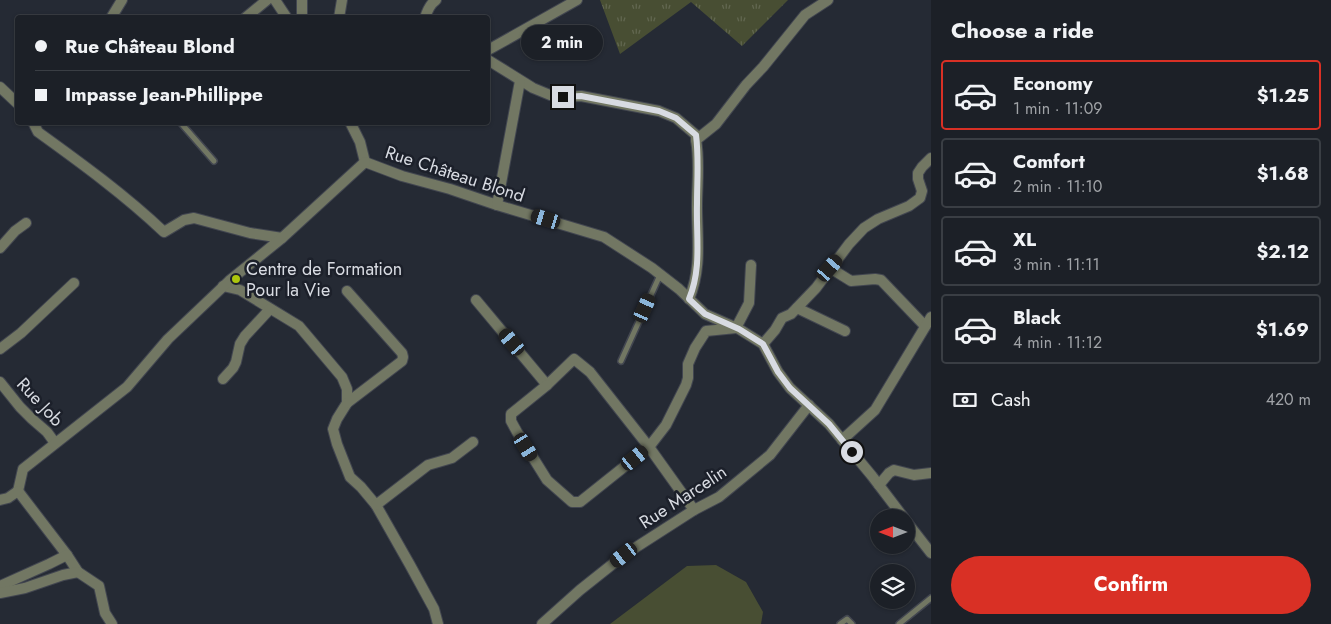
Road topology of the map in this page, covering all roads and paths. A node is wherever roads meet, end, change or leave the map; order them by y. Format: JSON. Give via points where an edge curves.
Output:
{"nodes":[{"id":1,"x":122,"y":0,"type":"edge"},
{"id":2,"x":267,"y":0,"type":"edge"},
{"id":3,"x":275,"y":0,"type":"edge"},
{"id":4,"x":302,"y":0,"type":"edge"},
{"id":5,"x":342,"y":0,"type":"edge"},
{"id":6,"x":436,"y":0,"type":"edge"},
{"id":7,"x":577,"y":0,"type":"edge"},
{"id":8,"x":828,"y":0,"type":"edge"},
{"id":9,"x":113,"y":15,"type":"edge"},
{"id":10,"x":249,"y":15,"type":"edge"},
{"id":11,"x":285,"y":15,"type":"edge"},
{"id":12,"x":302,"y":15,"type":"edge"},
{"id":13,"x":340,"y":15,"type":"edge"},
{"id":14,"x":426,"y":15,"type":"edge"},
{"id":15,"x":490,"y":49,"type":"edge"},
{"id":16,"x":490,"y":61,"type":"edge"},
{"id":17,"x":520,"y":81,"type":"junction"},
{"id":18,"x":0,"y":87,"type":"edge"},
{"id":19,"x":15,"y":102,"type":"edge"},
{"id":20,"x":36,"y":125,"type":"edge"},
{"id":21,"x":183,"y":125,"type":"edge"},
{"id":22,"x":352,"y":125,"type":"edge"},
{"id":23,"x":696,"y":140,"type":"junction"},
{"id":24,"x":931,"y":158,"type":"edge"},
{"id":25,"x":214,"y":161,"type":"dead end"},
{"id":26,"x":365,"y":162,"type":"junction"},
{"id":27,"x":497,"y":205,"type":"junction"},
{"id":28,"x":26,"y":223,"type":"dead end"},
{"id":29,"x":282,"y":238,"type":"junction"},
{"id":30,"x":0,"y":248,"type":"edge"},
{"id":31,"x":751,"y":265,"type":"dead end"},
{"id":32,"x":830,"y":268,"type":"junction"},
{"id":33,"x":660,"y":275,"type":"junction"},
{"id":34,"x":74,"y":282,"type":"dead end"},
{"id":35,"x":224,"y":286,"type":"junction"},
{"id":36,"x":347,"y":291,"type":"dead end"},
{"id":37,"x":689,"y":299,"type":"junction"},
{"id":38,"x":476,"y":300,"type":"dead end"},
{"id":39,"x":797,"y":308,"type":"junction"},
{"id":40,"x":270,"y":309,"type":"junction"},
{"id":41,"x":931,"y":317,"type":"edge"},
{"id":42,"x":925,"y":326,"type":"junction"},
{"id":43,"x":736,"y":328,"type":"junction"},
{"id":44,"x":845,"y":331,"type":"dead end"},
{"id":45,"x":763,"y":344,"type":"junction"},
{"id":46,"x":0,"y":349,"type":"edge"},
{"id":47,"x":621,"y":361,"type":"dead end"},
{"id":48,"x":223,"y":380,"type":"dead end"},
{"id":49,"x":0,"y":382,"type":"edge"},
{"id":50,"x":547,"y":385,"type":"junction"},
{"id":51,"x":347,"y":403,"type":"junction"},
{"id":52,"x":809,"y":405,"type":"junction"},
{"id":53,"x":842,"y":440,"type":"junction"},
{"id":54,"x":473,"y":442,"type":"dead end"},
{"id":55,"x":55,"y":443,"type":"junction"},
{"id":56,"x":649,"y":447,"type":"junction"},
{"id":57,"x":931,"y":473,"type":"edge"},
{"id":58,"x":879,"y":485,"type":"junction"},
{"id":59,"x":0,"y":490,"type":"edge"},
{"id":60,"x":18,"y":491,"type":"junction"},
{"id":61,"x":4,"y":499,"type":"edge"},
{"id":62,"x":376,"y":505,"type":"junction"},
{"id":63,"x":897,"y":509,"type":"edge"},
{"id":64,"x":694,"y":510,"type":"junction"},
{"id":65,"x":915,"y":533,"type":"edge"},
{"id":66,"x":931,"y":553,"type":"edge"},
{"id":67,"x":67,"y":555,"type":"junction"},
{"id":68,"x":78,"y":572,"type":"junction"},
{"id":69,"x":0,"y":586,"type":"edge"},
{"id":70,"x":0,"y":592,"type":"edge"},
{"id":71,"x":931,"y":598,"type":"edge"},
{"id":72,"x":112,"y":624,"type":"edge"},
{"id":73,"x":438,"y":624,"type":"edge"},
{"id":74,"x":542,"y":624,"type":"edge"},
{"id":75,"x":840,"y":624,"type":"edge"},
{"id":76,"x":852,"y":624,"type":"edge"},
{"id":77,"x":899,"y":624,"type":"edge"}],
"edges":[{"from":1,"to":9,"type":"street"},
{"from":2,"to":10,"type":"street"},
{"from":3,"to":11,"type":"street"},
{"from":4,"to":12,"type":"street"},
{"from":5,"to":13,"type":"street"},
{"from":6,"to":14,"type":"street"},
{"from":7,"to":15,"type":"street"},
{"from":8,"to":23,"type":"street","via":[[805,15],[716,124]]},
{"from":16,"to":17,"type":"street"},
{"from":17,"to":23,"type":"street","via":[[550,95],[581,96],[659,111],[676,118],[696,135]]},
{"from":17,"to":27,"type":"street"},
{"from":18,"to":19,"type":"street"},
{"from":20,"to":29,"type":"street","via":[[38,132],[96,174],[164,232],[194,218]]},
{"from":21,"to":25,"type":"lane"},
{"from":22,"to":26,"type":"street"},
{"from":23,"to":37,"type":"street","via":[[698,268]]},
{"from":24,"to":32,"type":"street","via":[[918,173],[922,191],[920,198],[864,228]]},
{"from":26,"to":27,"type":"street","name":"Rue Château Blond"},
{"from":26,"to":29,"type":"street","name":"Rue Château Blond"},
{"from":27,"to":33,"type":"street","name":"Rue Château Blond","via":[[604,237]]},
{"from":28,"to":30,"type":"street"},
{"from":29,"to":35,"type":"street","name":"Rue Château Blond"},
{"from":31,"to":43,"type":"street","via":[[749,303]]},
{"from":32,"to":39,"type":"street"},
{"from":32,"to":42,"type":"street","via":[[851,281],[881,280]]},
{"from":33,"to":37,"type":"street","name":"Rue Château Blond"},
{"from":33,"to":47,"type":"lane"},
{"from":34,"to":46,"type":"street"},
{"from":35,"to":40,"type":"street","via":[[240,290]]},
{"from":35,"to":55,"type":"street","name":"Rue Château Blond","via":[[168,339],[127,387]]},
{"from":36,"to":51,"type":"street","via":[[403,357],[392,370]]},
{"from":37,"to":43,"type":"street","name":"Rue Château Blond","via":[[705,314]]},
{"from":38,"to":50,"type":"street"},
{"from":39,"to":44,"type":"street"},
{"from":39,"to":45,"type":"street","via":[[782,318]]},
{"from":40,"to":48,"type":"street","via":[[245,336],[233,368]]},
{"from":40,"to":51,"type":"street","via":[[299,326],[342,377],[347,389]]},
{"from":41,"to":42,"type":"street"},
{"from":42,"to":53,"type":"street","via":[[875,410]]},
{"from":43,"to":45,"type":"street","name":"Rue Château Blond"},
{"from":43,"to":56,"type":"street","via":[[706,331],[688,364],[686,386],[666,425]]},
{"from":45,"to":52,"type":"street","via":[[790,388]]},
{"from":49,"to":55,"type":"street","name":"Rue Job"},
{"from":50,"to":56,"type":"street","via":[[574,359],[590,372]]},
{"from":50,"to":56,"type":"street","via":[[511,414],[511,421],[547,480],[572,502],[580,502]]},
{"from":51,"to":62,"type":"street","via":[[333,429],[337,444],[350,478]]},
{"from":52,"to":53,"type":"street"},
{"from":52,"to":64,"type":"street","name":"Rue Marcelin","via":[[770,455],[719,497]]},
{"from":53,"to":58,"type":"street"},
{"from":54,"to":62,"type":"street","via":[[452,458],[428,465]]},
{"from":55,"to":60,"type":"street","name":"Rue Château Blond","via":[[23,470]]},
{"from":56,"to":64,"type":"street"},
{"from":57,"to":58,"type":"street","via":[[914,475],[894,470]]},
{"from":58,"to":63,"type":"street"},
{"from":59,"to":61,"type":"street"},
{"from":60,"to":61,"type":"street"},
{"from":60,"to":67,"type":"street"},
{"from":62,"to":73,"type":"street","via":[[434,608]]},
{"from":64,"to":74,"type":"street","name":"Rue Marcelin","via":[[624,555]]},
{"from":65,"to":66,"type":"street"},
{"from":67,"to":68,"type":"street"},
{"from":67,"to":69,"type":"street"},
{"from":68,"to":70,"type":"street"},
{"from":68,"to":72,"type":"street","via":[[99,586],[105,613]]},
{"from":71,"to":77,"type":"lane"},
{"from":75,"to":76,"type":"lane","via":[[847,619]]}]}
